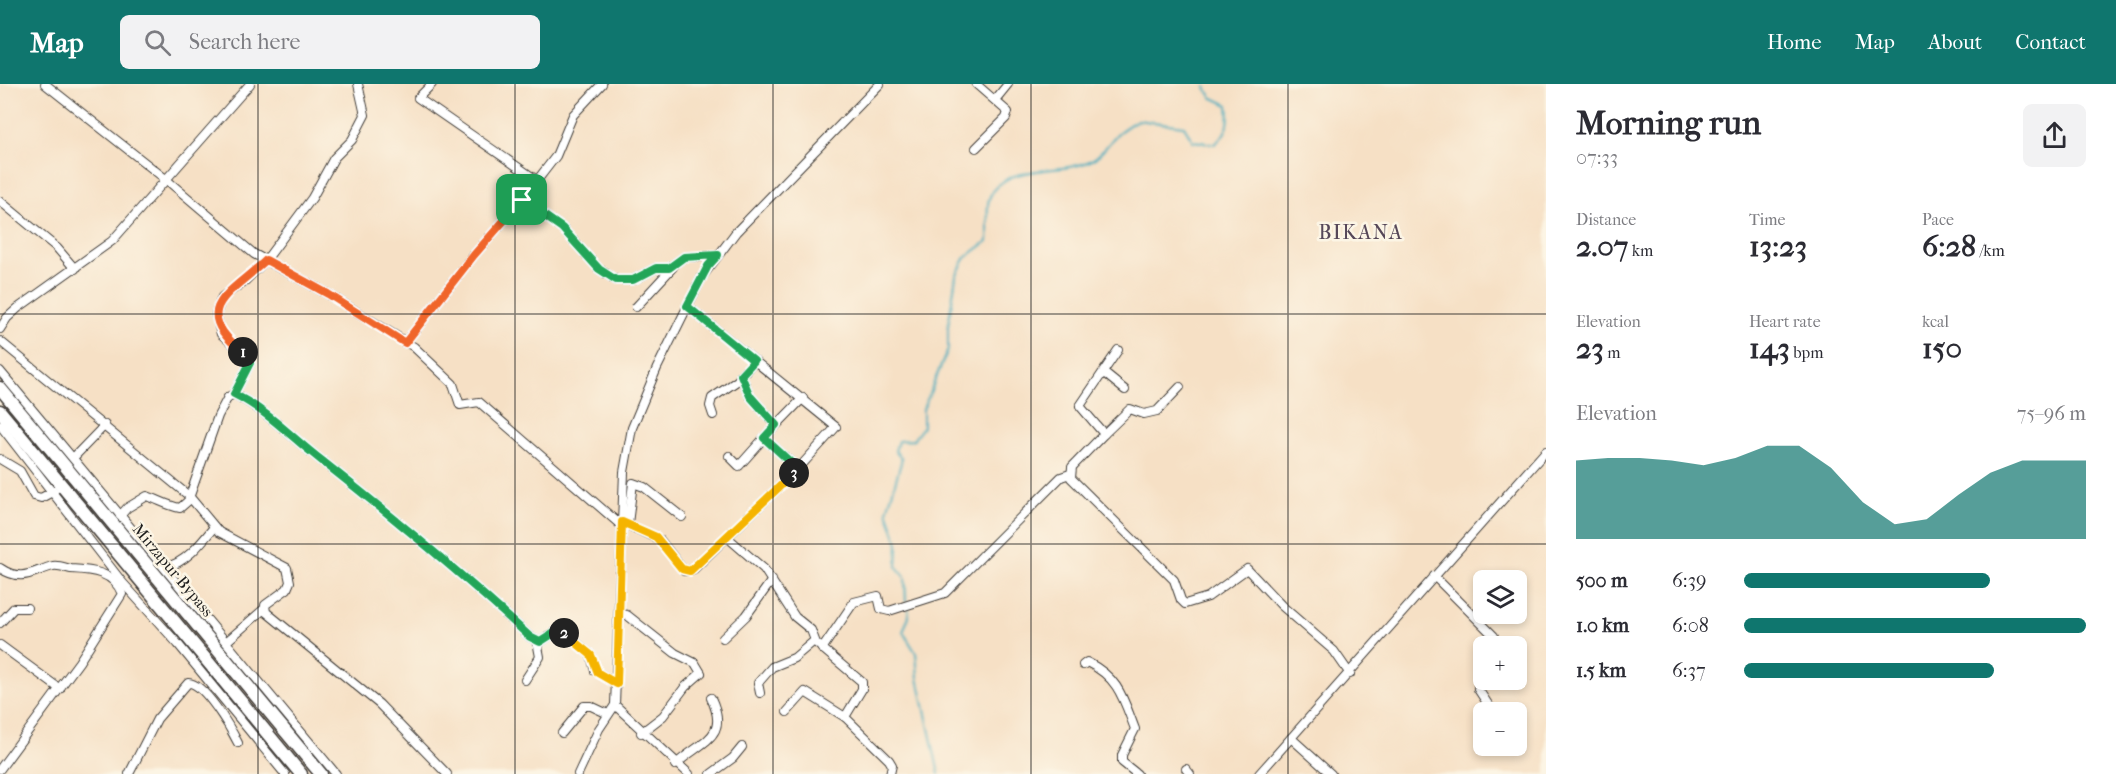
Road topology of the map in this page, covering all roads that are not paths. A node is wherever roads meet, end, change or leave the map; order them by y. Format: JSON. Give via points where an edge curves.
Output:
{"nodes":[{"id":1,"x":45,"y":84,"type":"edge"},
{"id":2,"x":250,"y":84,"type":"edge"},
{"id":3,"x":358,"y":84,"type":"edge"},
{"id":4,"x":432,"y":84,"type":"edge"},
{"id":5,"x":602,"y":84,"type":"edge"},
{"id":6,"x":880,"y":84,"type":"edge"},
{"id":7,"x":976,"y":84,"type":"edge"},
{"id":8,"x":1008,"y":84,"type":"edge"},
{"id":9,"x":995,"y":100,"type":"junction"},
{"id":10,"x":976,"y":148,"type":"dead end"},
{"id":11,"x":538,"y":181,"type":"junction"},
{"id":12,"x":169,"y":182,"type":"junction"},
{"id":13,"x":522,"y":200,"type":"junction"},
{"id":14,"x":0,"y":201,"type":"edge"},
{"id":15,"x":718,"y":255,"type":"junction"},
{"id":16,"x":266,"y":260,"type":"junction"},
{"id":17,"x":674,"y":265,"type":"junction"},
{"id":18,"x":75,"y":269,"type":"junction"},
{"id":19,"x":636,"y":307,"type":"dead end"},
{"id":20,"x":689,"y":308,"type":"junction"},
{"id":21,"x":0,"y":329,"type":"edge"},
{"id":22,"x":0,"y":341,"type":"edge"},
{"id":23,"x":405,"y":343,"type":"junction"},
{"id":24,"x":1118,"y":350,"type":"dead end"},
{"id":25,"x":754,"y":361,"type":"junction"},
{"id":26,"x":0,"y":371,"type":"edge"},
{"id":27,"x":1104,"y":373,"type":"junction"},
{"id":28,"x":741,"y":375,"type":"junction"},
{"id":29,"x":1180,"y":387,"type":"dead end"},
{"id":30,"x":0,"y":388,"type":"edge"},
{"id":31,"x":1125,"y":390,"type":"dead end"},
{"id":32,"x":234,"y":394,"type":"junction"},
{"id":33,"x":803,"y":398,"type":"junction"},
{"id":34,"x":0,"y":411,"type":"edge"},
{"id":35,"x":713,"y":415,"type":"dead end"},
{"id":36,"x":0,"y":425,"type":"edge"},
{"id":37,"x":105,"y":425,"type":"junction"},
{"id":38,"x":776,"y":425,"type":"junction"},
{"id":39,"x":1104,"y":434,"type":"junction"},
{"id":40,"x":764,"y":438,"type":"junction"},
{"id":41,"x":1546,"y":451,"type":"edge"},
{"id":42,"x":729,"y":456,"type":"dead end"},
{"id":43,"x":74,"y":457,"type":"junction"},
{"id":44,"x":0,"y":459,"type":"edge"},
{"id":45,"x":798,"y":469,"type":"junction"},
{"id":46,"x":1070,"y":474,"type":"junction"},
{"id":47,"x":54,"y":491,"type":"junction"},
{"id":48,"x":189,"y":496,"type":"junction"},
{"id":49,"x":120,"y":516,"type":"junction"},
{"id":50,"x":682,"y":517,"type":"dead end"},
{"id":51,"x":624,"y":524,"type":"junction"},
{"id":52,"x":214,"y":527,"type":"junction"},
{"id":53,"x":727,"y":537,"type":"junction"},
{"id":54,"x":165,"y":567,"type":"junction"},
{"id":55,"x":0,"y":568,"type":"edge"},
{"id":56,"x":1434,"y":576,"type":"junction"},
{"id":57,"x":772,"y":580,"type":"junction"},
{"id":58,"x":27,"y":608,"type":"dead end"},
{"id":59,"x":264,"y":609,"type":"junction"},
{"id":60,"x":620,"y":613,"type":"junction"},
{"id":61,"x":0,"y":623,"type":"edge"},
{"id":62,"x":1494,"y":636,"type":"edge"},
{"id":63,"x":723,"y":638,"type":"dead end"},
{"id":64,"x":537,"y":641,"type":"junction"},
{"id":65,"x":814,"y":641,"type":"junction"},
{"id":66,"x":226,"y":642,"type":"junction"},
{"id":67,"x":0,"y":645,"type":"edge"},
{"id":68,"x":822,"y":649,"type":"junction"},
{"id":69,"x":1083,"y":665,"type":"dead end"},
{"id":70,"x":1350,"y":674,"type":"junction"},
{"id":71,"x":203,"y":675,"type":"junction"},
{"id":72,"x":525,"y":680,"type":"dead end"},
{"id":73,"x":193,"y":683,"type":"junction"},
{"id":74,"x":617,"y":684,"type":"junction"},
{"id":75,"x":60,"y":689,"type":"junction"},
{"id":76,"x":760,"y":693,"type":"dead end"},
{"id":77,"x":711,"y":698,"type":"dead end"},
{"id":78,"x":615,"y":705,"type":"junction"},
{"id":79,"x":787,"y":712,"type":"dead end"},
{"id":80,"x":608,"y":714,"type":"junction"},
{"id":81,"x":845,"y":717,"type":"junction"},
{"id":82,"x":562,"y":733,"type":"dead end"},
{"id":83,"x":641,"y":733,"type":"junction"},
{"id":84,"x":1291,"y":738,"type":"junction"},
{"id":85,"x":238,"y":743,"type":"dead end"},
{"id":86,"x":742,"y":747,"type":"dead end"},
{"id":87,"x":675,"y":765,"type":"junction"},
{"id":88,"x":0,"y":769,"type":"edge"},
{"id":89,"x":129,"y":774,"type":"edge"},
{"id":90,"x":285,"y":774,"type":"edge"},
{"id":91,"x":301,"y":774,"type":"edge"},
{"id":92,"x":321,"y":774,"type":"edge"},
{"id":93,"x":336,"y":774,"type":"edge"},
{"id":94,"x":447,"y":774,"type":"edge"},
{"id":95,"x":578,"y":774,"type":"edge"},
{"id":96,"x":689,"y":774,"type":"edge"},
{"id":97,"x":711,"y":774,"type":"edge"},
{"id":98,"x":890,"y":774,"type":"edge"},
{"id":99,"x":1137,"y":774,"type":"edge"},
{"id":100,"x":1259,"y":774,"type":"edge"},
{"id":101,"x":1331,"y":774,"type":"edge"}],
"edges":[{"from":1,"to":12,"type":"street"},
{"from":2,"to":12,"type":"street"},
{"from":3,"to":16,"type":"street","via":[[364,120]]},
{"from":4,"to":11,"type":"street","via":[[418,98]]},
{"from":5,"to":11,"type":"street","via":[[573,114],[556,156]]},
{"from":6,"to":15,"type":"street"},
{"from":7,"to":9,"type":"street"},
{"from":8,"to":9,"type":"street"},
{"from":9,"to":10,"type":"street","via":[[1008,115]]},
{"from":11,"to":13,"type":"street"},
{"from":12,"to":16,"type":"street"},
{"from":12,"to":18,"type":"street","via":[[112,241]]},
{"from":13,"to":17,"type":"street","via":[[562,228],[599,269],[616,280],[633,280],[656,268]]},
{"from":13,"to":23,"type":"street"},
{"from":14,"to":18,"type":"street","via":[[57,248]]},
{"from":15,"to":17,"type":"street","via":[[684,257]]},
{"from":15,"to":20,"type":"street","via":[[708,266]]},
{"from":16,"to":23,"type":"street"},
{"from":16,"to":32,"type":"street","via":[[222,297],[216,314],[221,334],[250,361]]},
{"from":17,"to":19,"type":"street"},
{"from":18,"to":21,"type":"street","via":[[18,309]]},
{"from":20,"to":25,"type":"street"},
{"from":20,"to":51,"type":"street","via":[[632,428],[625,457]]},
{"from":22,"to":37,"type":"street"},
{"from":23,"to":51,"type":"street","via":[[451,381],[460,405],[479,402]]},
{"from":24,"to":27,"type":"street","via":[[1107,362]]},
{"from":25,"to":28,"type":"street"},
{"from":25,"to":33,"type":"street"},
{"from":26,"to":43,"type":"street"},
{"from":27,"to":31,"type":"street"},
{"from":27,"to":39,"type":"street","via":[[1080,408]]},
{"from":28,"to":35,"type":"street","via":[[712,398]]},
{"from":28,"to":38,"type":"street","via":[[750,396]]},
{"from":29,"to":39,"type":"street","via":[[1157,411],[1144,414],[1130,409]]},
{"from":30,"to":92,"type":"highway","name":"Mirzapur Bypass"},
{"from":32,"to":48,"type":"street","via":[[228,397],[218,416]]},
{"from":32,"to":64,"type":"street","via":[[264,411],[403,524]]},
{"from":33,"to":38,"type":"street"},
{"from":33,"to":45,"type":"street","via":[[836,427]]},
{"from":34,"to":91,"type":"highway"},
{"from":36,"to":47,"type":"street"},
{"from":37,"to":43,"type":"street"},
{"from":37,"to":48,"type":"street"},
{"from":38,"to":40,"type":"street"},
{"from":39,"to":46,"type":"street","via":[[1072,467]]},
{"from":40,"to":42,"type":"street","via":[[739,466]]},
{"from":40,"to":45,"type":"street"},
{"from":41,"to":56,"type":"street"},
{"from":43,"to":49,"type":"street"},
{"from":44,"to":47,"type":"street","via":[[20,471],[34,496],[41,498]]},
{"from":45,"to":53,"type":"street"},
{"from":46,"to":68,"type":"street","via":[[1061,477],[945,593],[889,611],[881,609],[878,596],[854,602]]},
{"from":46,"to":70,"type":"street","via":[[1174,580],[1185,604],[1208,597],[1247,569],[1334,651]]},
{"from":47,"to":71,"type":"street","via":[[122,582]]},
{"from":48,"to":49,"type":"street","via":[[180,508],[147,496]]},
{"from":48,"to":52,"type":"street"},
{"from":49,"to":54,"type":"street"},
{"from":50,"to":51,"type":"street","via":[[633,483]]},
{"from":51,"to":53,"type":"street","via":[[656,537],[687,572]]},
{"from":51,"to":60,"type":"street"},
{"from":52,"to":54,"type":"street","via":[[202,543]]},
{"from":52,"to":59,"type":"street","via":[[287,568],[291,578],[287,589],[265,604]]},
{"from":53,"to":57,"type":"street"},
{"from":54,"to":66,"type":"street"},
{"from":55,"to":75,"type":"street","via":[[23,575],[52,566],[93,570],[106,575],[122,591],[122,599]]},
{"from":56,"to":62,"type":"street"},
{"from":56,"to":70,"type":"street"},
{"from":57,"to":63,"type":"street","via":[[746,616]]},
{"from":57,"to":65,"type":"street","via":[[795,617],[811,630]]},
{"from":58,"to":61,"type":"street","via":[[14,608]]},
{"from":59,"to":66,"type":"street"},
{"from":59,"to":94,"type":"street","via":[[387,711]]},
{"from":60,"to":74,"type":"street"},
{"from":60,"to":83,"type":"street","via":[[695,663],[701,673],[663,716]]},
{"from":64,"to":72,"type":"street","via":[[540,657]]},
{"from":64,"to":74,"type":"street","via":[[564,632],[591,655],[598,673]]},
{"from":65,"to":68,"type":"street"},
{"from":65,"to":76,"type":"street","via":[[794,658],[772,667],[758,683]]},
{"from":66,"to":93,"type":"street"},
{"from":67,"to":75,"type":"street"},
{"from":68,"to":81,"type":"street","via":[[862,682],[862,689]]},
{"from":69,"to":99,"type":"street","via":[[1087,662],[1108,674],[1124,695],[1135,729],[1122,762]]},
{"from":70,"to":84,"type":"street"},
{"from":71,"to":73,"type":"street"},
{"from":71,"to":90,"type":"street"},
{"from":73,"to":85,"type":"street","via":[[212,703]]},
{"from":73,"to":89,"type":"street","via":[[185,685],[157,719]]},
{"from":74,"to":78,"type":"street"},
{"from":75,"to":88,"type":"street"},
{"from":77,"to":87,"type":"street","via":[[719,721],[716,732]]},
{"from":78,"to":80,"type":"street"},
{"from":78,"to":83,"type":"street"},
{"from":79,"to":81,"type":"street","via":[[805,692]]},
{"from":80,"to":82,"type":"street","via":[[584,706]]},
{"from":80,"to":95,"type":"street"},
{"from":81,"to":98,"type":"street","via":[[889,760]]},
{"from":83,"to":87,"type":"street"},
{"from":84,"to":100,"type":"street"},
{"from":84,"to":101,"type":"street"},
{"from":86,"to":97,"type":"street"},
{"from":87,"to":96,"type":"street"}]}
